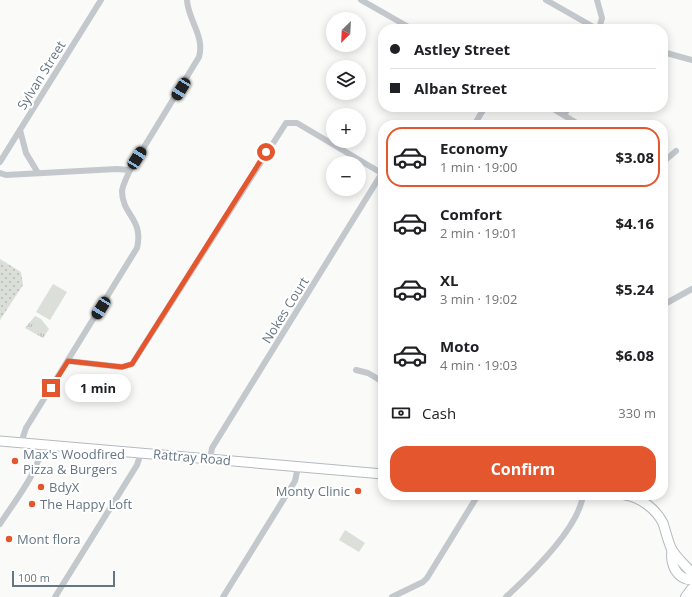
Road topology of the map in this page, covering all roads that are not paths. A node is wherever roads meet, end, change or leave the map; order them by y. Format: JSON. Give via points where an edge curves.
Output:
{"nodes":[{"id":1,"x":101,"y":0,"type":"edge"},
{"id":2,"x":187,"y":0,"type":"edge"},
{"id":3,"x":361,"y":0,"type":"edge"},
{"id":4,"x":546,"y":0,"type":"edge"},
{"id":5,"x":597,"y":0,"type":"edge"},
{"id":6,"x":403,"y":24,"type":"edge"},
{"id":7,"x":589,"y":24,"type":"edge"},
{"id":8,"x":600,"y":24,"type":"edge"},
{"id":9,"x":668,"y":53,"type":"edge"},
{"id":10,"x":692,"y":60,"type":"edge"},
{"id":11,"x":559,"y":112,"type":"edge"},
{"id":12,"x":566,"y":112,"type":"edge"},
{"id":13,"x":564,"y":115,"type":"junction"},
{"id":14,"x":572,"y":120,"type":"edge"},
{"id":15,"x":20,"y":130,"type":"junction"},
{"id":16,"x":676,"y":150,"type":"dead end"},
{"id":17,"x":668,"y":157,"type":"edge"},
{"id":18,"x":0,"y":162,"type":"edge"},
{"id":19,"x":130,"y":170,"type":"junction"},
{"id":20,"x":378,"y":171,"type":"edge"},
{"id":21,"x":0,"y":173,"type":"edge"},
{"id":22,"x":38,"y":173,"type":"junction"},
{"id":23,"x":378,"y":182,"type":"edge"},
{"id":24,"x":692,"y":289,"type":"edge"},
{"id":25,"x":668,"y":302,"type":"edge"},
{"id":26,"x":68,"y":361,"type":"junction"},
{"id":27,"x":356,"y":370,"type":"dead end"},
{"id":28,"x":378,"y":379,"type":"edge"},
{"id":29,"x":0,"y":441,"type":"edge"},
{"id":30,"x":21,"y":443,"type":"junction"},
{"id":31,"x":42,"y":444,"type":"junction"},
{"id":32,"x":141,"y":453,"type":"junction"},
{"id":33,"x":210,"y":459,"type":"junction"},
{"id":34,"x":298,"y":467,"type":"junction"},
{"id":35,"x":378,"y":474,"type":"edge"},
{"id":36,"x":475,"y":500,"type":"edge"},
{"id":37,"x":582,"y":500,"type":"edge"},
{"id":38,"x":641,"y":500,"type":"edge"},
{"id":39,"x":0,"y":524,"type":"edge"},
{"id":40,"x":672,"y":550,"type":"junction"},
{"id":41,"x":692,"y":573,"type":"edge"},
{"id":42,"x":692,"y":580,"type":"edge"},
{"id":43,"x":692,"y":589,"type":"edge"},
{"id":44,"x":55,"y":597,"type":"edge"},
{"id":45,"x":223,"y":597,"type":"edge"},
{"id":46,"x":392,"y":597,"type":"edge"},
{"id":47,"x":506,"y":597,"type":"edge"},
{"id":48,"x":686,"y":597,"type":"edge"}],
"edges":[{"from":1,"to":15,"type":"street","name":"Sylvan Street"},
{"from":2,"to":19,"type":"street","via":[[200,38],[199,57]]},
{"from":3,"to":6,"type":"street"},
{"from":4,"to":7,"type":"street"},
{"from":5,"to":8,"type":"street","via":[[602,18]]},
{"from":9,"to":10,"type":"street"},
{"from":11,"to":13,"type":"street"},
{"from":12,"to":13,"type":"street"},
{"from":13,"to":14,"type":"street"},
{"from":15,"to":18,"type":"street","name":"Sylvan Street"},
{"from":15,"to":22,"type":"street","via":[[26,154]]},
{"from":16,"to":17,"type":"street"},
{"from":19,"to":22,"type":"street"},
{"from":19,"to":26,"type":"street","via":[[123,187],[123,198],[138,227],[137,248]]},
{"from":20,"to":26,"type":"street","via":[[297,123],[286,123],[132,364],[122,367]]},
{"from":21,"to":22,"type":"street"},
{"from":23,"to":33,"type":"street","name":"Nokes Court","via":[[212,448]]},
{"from":24,"to":25,"type":"street"},
{"from":26,"to":30,"type":"street","via":[[26,428]]},
{"from":27,"to":28,"type":"street"},
{"from":29,"to":30,"type":"street","name":"Rattray Road"},
{"from":30,"to":31,"type":"street","name":"Rattray Road"},
{"from":31,"to":32,"type":"street","name":"Rattray Road"},
{"from":31,"to":39,"type":"street","via":[[41,454],[31,474]]},
{"from":32,"to":33,"type":"street","name":"Rattray Road"},
{"from":32,"to":44,"type":"street","via":[[137,465]]},
{"from":33,"to":34,"type":"street","name":"Rattray Road"},
{"from":34,"to":35,"type":"street","name":"Rattray Road"},
{"from":34,"to":45,"type":"street","via":[[295,481]]},
{"from":36,"to":46,"type":"street","via":[[427,578]]},
{"from":37,"to":47,"type":"street","via":[[560,539]]},
{"from":38,"to":40,"type":"street","via":[[654,510],[662,522]]},
{"from":40,"to":41,"type":"street"},
{"from":40,"to":42,"type":"street","via":[[671,559],[677,573],[686,580]]},
{"from":43,"to":48,"type":"main road"}]}
